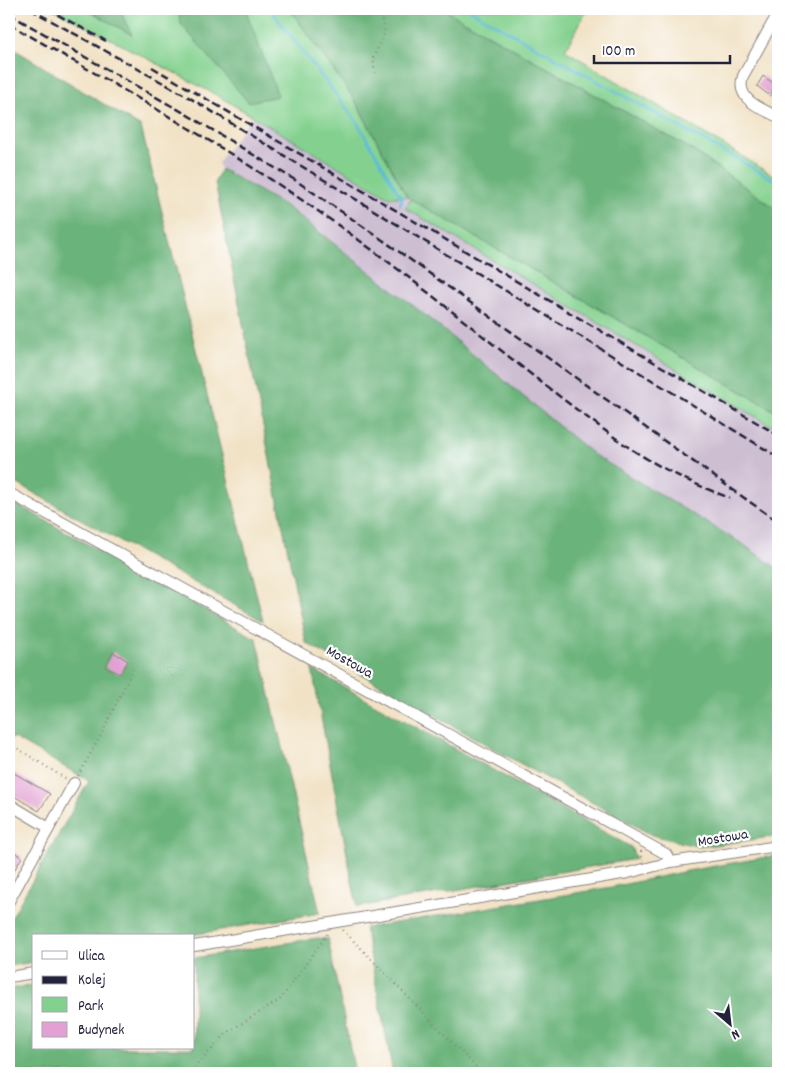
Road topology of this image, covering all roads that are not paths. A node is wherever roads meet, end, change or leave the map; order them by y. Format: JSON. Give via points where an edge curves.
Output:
{"nodes":[{"id":1,"x":778,"y":14,"type":"edge"},
{"id":2,"x":778,"y":117,"type":"edge"},
{"id":3,"x":9,"y":493,"type":"edge"},
{"id":4,"x":74,"y":783,"type":"road end"},
{"id":5,"x":9,"y":804,"type":"edge"},
{"id":6,"x":49,"y":828,"type":"junction"},
{"id":7,"x":778,"y":846,"type":"edge"},
{"id":8,"x":671,"y":862,"type":"junction"},
{"id":9,"x":9,"y":901,"type":"edge"},
{"id":10,"x":195,"y":946,"type":"edge"},
{"id":11,"x":32,"y":973,"type":"edge"},
{"id":12,"x":9,"y":978,"type":"edge"}],
"edges":[{"from":1,"to":2,"type":"street","via":[[740,83],[744,97]]},
{"from":3,"to":8,"type":"street","name":"Mostowa","via":[[666,854]]},
{"from":4,"to":6,"type":"street"},
{"from":5,"to":6,"type":"street"},
{"from":6,"to":9,"type":"street"},
{"from":7,"to":8,"type":"street","name":"Mostowa"},
{"from":8,"to":10,"type":"street","name":"Mostowa","via":[[628,873]]},
{"from":11,"to":12,"type":"street"}]}
